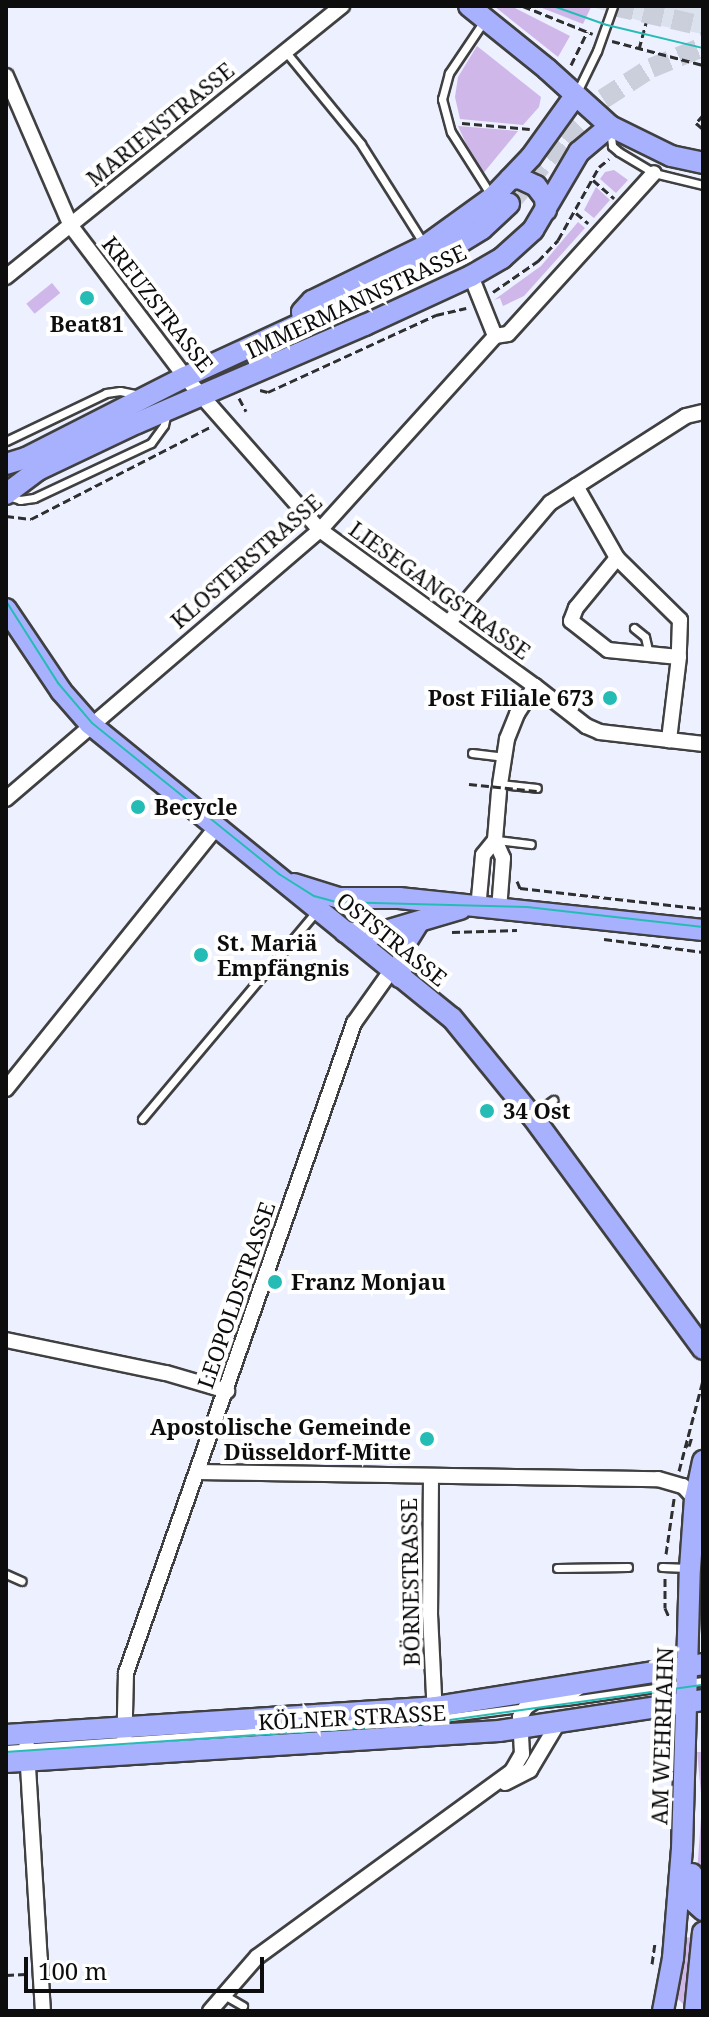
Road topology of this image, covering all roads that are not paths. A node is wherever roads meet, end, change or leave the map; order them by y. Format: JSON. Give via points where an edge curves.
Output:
{"nodes":[{"id":1,"x":342,"y":6,"type":"edge"},
{"id":2,"x":469,"y":6,"type":"edge"},
{"id":3,"x":613,"y":6,"type":"edge"},
{"id":4,"x":486,"y":19,"type":"junction"},
{"id":5,"x":285,"y":51,"type":"junction"},
{"id":6,"x":6,"y":76,"type":"edge"},
{"id":7,"x":575,"y":96,"type":"junction"},
{"id":8,"x":610,"y":126,"type":"junction"},
{"id":9,"x":703,"y":163,"type":"edge"},
{"id":10,"x":654,"y":173,"type":"junction"},
{"id":11,"x":510,"y":179,"type":"junction"},
{"id":12,"x":703,"y":185,"type":"edge"},
{"id":13,"x":501,"y":201,"type":"junction"},
{"id":14,"x":546,"y":210,"type":"junction"},
{"id":15,"x":71,"y":226,"type":"junction"},
{"id":16,"x":425,"y":246,"type":"junction"},
{"id":17,"x":471,"y":276,"type":"junction"},
{"id":18,"x":6,"y":277,"type":"edge"},
{"id":19,"x":304,"y":322,"type":"junction"},
{"id":20,"x":495,"y":336,"type":"junction"},
{"id":21,"x":185,"y":377,"type":"junction"},
{"id":22,"x":146,"y":397,"type":"junction"},
{"id":23,"x":203,"y":397,"type":"junction"},
{"id":24,"x":703,"y":412,"type":"edge"},
{"id":25,"x":6,"y":441,"type":"edge"},
{"id":26,"x":6,"y":464,"type":"edge"},
{"id":27,"x":576,"y":486,"type":"junction"},
{"id":28,"x":6,"y":495,"type":"edge"},
{"id":29,"x":320,"y":530,"type":"junction"},
{"id":30,"x":617,"y":558,"type":"junction"},
{"id":31,"x":6,"y":609,"type":"edge"},
{"id":32,"x":450,"y":621,"type":"junction"},
{"id":33,"x":634,"y":628,"type":"dead end"},
{"id":34,"x":649,"y":654,"type":"junction"},
{"id":35,"x":679,"y":657,"type":"junction"},
{"id":36,"x":535,"y":686,"type":"junction"},
{"id":37,"x":90,"y":724,"type":"junction"},
{"id":38,"x":669,"y":740,"type":"junction"},
{"id":39,"x":703,"y":744,"type":"edge"},
{"id":40,"x":472,"y":753,"type":"dead end"},
{"id":41,"x":503,"y":757,"type":"junction"},
{"id":42,"x":500,"y":788,"type":"junction"},
{"id":43,"x":537,"y":789,"type":"road end"},
{"id":44,"x":6,"y":799,"type":"edge"},
{"id":45,"x":216,"y":828,"type":"junction"},
{"id":46,"x":495,"y":840,"type":"junction"},
{"id":47,"x":531,"y":844,"type":"dead end"},
{"id":48,"x":279,"y":878,"type":"junction"},
{"id":49,"x":483,"y":909,"type":"junction"},
{"id":50,"x":317,"y":910,"type":"junction"},
{"id":51,"x":418,"y":923,"type":"junction"},
{"id":52,"x":703,"y":930,"type":"edge"},
{"id":53,"x":342,"y":931,"type":"junction"},
{"id":54,"x":398,"y":968,"type":"junction"},
{"id":55,"x":6,"y":1089,"type":"edge"},
{"id":56,"x":553,"y":1100,"type":"dead end"},
{"id":57,"x":532,"y":1116,"type":"junction"},
{"id":58,"x":142,"y":1119,"type":"dead end"},
{"id":59,"x":6,"y":1340,"type":"edge"},
{"id":60,"x":703,"y":1349,"type":"edge"},
{"id":61,"x":227,"y":1391,"type":"junction"},
{"id":62,"x":703,"y":1461,"type":"edge"},
{"id":63,"x":198,"y":1472,"type":"junction"},
{"id":64,"x":431,"y":1476,"type":"junction"},
{"id":65,"x":695,"y":1499,"type":"junction"},
{"id":66,"x":628,"y":1567,"type":"dead end"},
{"id":67,"x":662,"y":1567,"type":"dead end"},
{"id":68,"x":557,"y":1568,"type":"dead end"},
{"id":69,"x":690,"y":1568,"type":"junction"},
{"id":70,"x":6,"y":1574,"type":"edge"},
{"id":71,"x":22,"y":1581,"type":"dead end"},
{"id":72,"x":586,"y":1683,"type":"junction"},
{"id":73,"x":696,"y":1683,"type":"edge"},
{"id":74,"x":526,"y":1707,"type":"junction"},
{"id":75,"x":436,"y":1721,"type":"junction"},
{"id":76,"x":558,"y":1723,"type":"junction"},
{"id":77,"x":521,"y":1729,"type":"junction"},
{"id":78,"x":124,"y":1741,"type":"junction"},
{"id":79,"x":18,"y":1748,"type":"edge"},
{"id":80,"x":6,"y":1749,"type":"edge"},
{"id":81,"x":497,"y":1786,"type":"junction"},
{"id":82,"x":685,"y":1806,"type":"junction"},
{"id":83,"x":703,"y":1910,"type":"edge"},
{"id":84,"x":703,"y":1932,"type":"edge"},
{"id":85,"x":224,"y":1995,"type":"junction"},
{"id":86,"x":243,"y":2006,"type":"dead end"},
{"id":87,"x":43,"y":2011,"type":"edge"},
{"id":88,"x":210,"y":2011,"type":"edge"},
{"id":89,"x":664,"y":2011,"type":"edge"},
{"id":90,"x":682,"y":2011,"type":"edge"},
{"id":91,"x":695,"y":2011,"type":"edge"}],
"edges":[{"from":1,"to":5,"type":"street","name":"MARIENSTRASSE"},
{"from":2,"to":4,"type":"street"},
{"from":3,"to":7,"type":"lane"},
{"from":4,"to":7,"type":"street"},
{"from":4,"to":13,"type":"lane","via":[[445,81],[442,99],[446,121],[478,180]]},
{"from":5,"to":15,"type":"street","name":"MARIENSTRASSE"},
{"from":5,"to":16,"type":"lane","via":[[361,144]]},
{"from":6,"to":15,"type":"street","name":"KREUZSTRASSE"},
{"from":7,"to":8,"type":"street"},
{"from":7,"to":11,"type":"street","name":"IMMERMANNSTRASSE"},
{"from":8,"to":9,"type":"street","via":[[671,156]]},
{"from":8,"to":10,"type":"lane","via":[[612,146]]},
{"from":8,"to":14,"type":"street","name":"IMMERMANNSTRASSE","via":[[579,152]]},
{"from":10,"to":12,"type":"lane"},
{"from":10,"to":20,"type":"street","name":"KLOSTERSTRASSE","via":[[508,334]]},
{"from":11,"to":13,"type":"street","name":"IMMERMANNSTRASSE"},
{"from":11,"to":14,"type":"street","via":[[536,186]]},
{"from":13,"to":16,"type":"street","name":"IMMERMANNSTRASSE"},
{"from":13,"to":19,"type":"street","name":"IMMERMANNSTRASSE","via":[[482,229],[447,253]]},
{"from":14,"to":17,"type":"street","name":"IMMERMANNSTRASSE","via":[[520,245]]},
{"from":15,"to":18,"type":"street","name":"MARIENSTRASSE"},
{"from":15,"to":21,"type":"street","name":"KREUZSTRASSE"},
{"from":16,"to":19,"type":"street","name":"IMMERMANNSTRASSE","via":[[312,301],[302,312]]},
{"from":17,"to":20,"type":"street"},
{"from":17,"to":23,"type":"street","name":"IMMERMANNSTRASSE"},
{"from":19,"to":21,"type":"street","name":"IMMERMANNSTRASSE"},
{"from":20,"to":29,"type":"street","name":"KLOSTERSTRASSE"},
{"from":21,"to":22,"type":"street","name":"IMMERMANNSTRASSE"},
{"from":21,"to":23,"type":"street","name":"KREUZSTRASSE"},
{"from":22,"to":25,"type":"lane","via":[[106,393]]},
{"from":22,"to":26,"type":"street","name":"IMMERMANNSTRASSE"},
{"from":23,"to":28,"type":"street","name":"IMMERMANNSTRASSE","via":[[38,470]]},
{"from":23,"to":29,"type":"street","name":"KREUZSTRASSE"},
{"from":24,"to":27,"type":"street","via":[[686,416]]},
{"from":27,"to":30,"type":"street"},
{"from":27,"to":32,"type":"street","via":[[550,503]]},
{"from":29,"to":32,"type":"street","name":"LIESEGANGSTRASSE"},
{"from":29,"to":37,"type":"street","name":"KLOSTERSTRASSE"},
{"from":30,"to":34,"type":"street","via":[[594,598],[572,616],[574,625],[608,650]]},
{"from":30,"to":35,"type":"street","via":[[680,620]]},
{"from":31,"to":37,"type":"street","name":"OSTSTRASSE"},
{"from":32,"to":36,"type":"street","name":"LIESEGANGSTRASSE"},
{"from":33,"to":34,"type":"lane","via":[[645,637]]},
{"from":34,"to":35,"type":"street"},
{"from":35,"to":38,"type":"street"},
{"from":36,"to":38,"type":"street","name":"LIESEGANGSTRASSE","via":[[600,732]]},
{"from":36,"to":41,"type":"street","name":"LIESEGANGSTRASSE","via":[[517,714]]},
{"from":37,"to":44,"type":"street","name":"KLOSTERSTRASSE"},
{"from":37,"to":45,"type":"street","name":"OSTSTRASSE"},
{"from":38,"to":39,"type":"street","name":"LIESEGANGSTRASSE"},
{"from":40,"to":41,"type":"lane"},
{"from":41,"to":42,"type":"street","name":"LIESEGANGSTRASSE"},
{"from":42,"to":43,"type":"lane"},
{"from":42,"to":46,"type":"street","name":"LIESEGANGSTRASSE"},
{"from":45,"to":48,"type":"street","name":"OSTSTRASSE"},
{"from":45,"to":55,"type":"street"},
{"from":46,"to":47,"type":"lane"},
{"from":46,"to":49,"type":"street","name":"LIESEGANGSTRASSE","via":[[483,855]]},
{"from":48,"to":49,"type":"street","via":[[339,898],[399,898]]},
{"from":48,"to":50,"type":"street","name":"OSTSTRASSE"},
{"from":49,"to":51,"type":"street"},
{"from":49,"to":52,"type":"street"},
{"from":50,"to":53,"type":"street","name":"OSTSTRASSE"},
{"from":50,"to":58,"type":"lane"},
{"from":51,"to":53,"type":"street","via":[[368,936]]},
{"from":51,"to":54,"type":"street"},
{"from":53,"to":54,"type":"street","name":"OSTSTRASSE"},
{"from":54,"to":57,"type":"street","name":"OSTSTRASSE","via":[[452,1018]]},
{"from":54,"to":61,"type":"street","name":"LEOPOLDSTRASSE","via":[[354,1023]]},
{"from":56,"to":57,"type":"lane"},
{"from":57,"to":60,"type":"street","name":"OSTSTRASSE"},
{"from":59,"to":61,"type":"street"},
{"from":61,"to":63,"type":"street","name":"LEOPOLDSTRASSE"},
{"from":62,"to":65,"type":"street","name":"AM WEHRHAHN"},
{"from":63,"to":64,"type":"street"},
{"from":63,"to":78,"type":"street","name":"LEOPOLDSTRASSE","via":[[126,1673]]},
{"from":64,"to":65,"type":"street","via":[[658,1479],[683,1486]]},
{"from":64,"to":75,"type":"street","name":"BÖRNESTRASSE"},
{"from":65,"to":69,"type":"street","name":"AM WEHRHAHN"},
{"from":66,"to":68,"type":"lane"},
{"from":67,"to":69,"type":"lane"},
{"from":69,"to":73,"type":"street","name":"AM WEHRHAHN"},
{"from":70,"to":71,"type":"lane"},
{"from":72,"to":73,"type":"street","name":"KÖLNER STRASSE"},
{"from":72,"to":74,"type":"street","name":"KÖLNER STRASSE","via":[[564,1698]]},
{"from":72,"to":75,"type":"street","name":"KÖLNER STRASSE"},
{"from":73,"to":74,"type":"lane"},
{"from":73,"to":76,"type":"street","name":"KÖLNER STRASSE"},
{"from":73,"to":82,"type":"street","name":"AM WEHRHAHN"},
{"from":74,"to":75,"type":"lane"},
{"from":74,"to":77,"type":"street"},
{"from":75,"to":77,"type":"street","name":"KÖLNER STRASSE"},
{"from":75,"to":78,"type":"street","name":"KÖLNER STRASSE"},
{"from":75,"to":78,"type":"street","name":"KÖLNER STRASSE"},
{"from":76,"to":77,"type":"street","name":"KÖLNER STRASSE"},
{"from":76,"to":81,"type":"street","via":[[530,1770]]},
{"from":77,"to":81,"type":"street","via":[[519,1762]]},
{"from":78,"to":79,"type":"street","name":"KÖLNER STRASSE"},
{"from":79,"to":80,"type":"lane"},
{"from":79,"to":87,"type":"street"},
{"from":81,"to":85,"type":"street","via":[[257,1957]]},
{"from":82,"to":83,"type":"street","via":[[697,1825],[691,1895]]},
{"from":82,"to":89,"type":"street","name":"AM WEHRHAHN"},
{"from":84,"to":91,"type":"street"},
{"from":85,"to":86,"type":"lane"},
{"from":85,"to":88,"type":"street"},
{"from":89,"to":90,"type":"street"}]}
